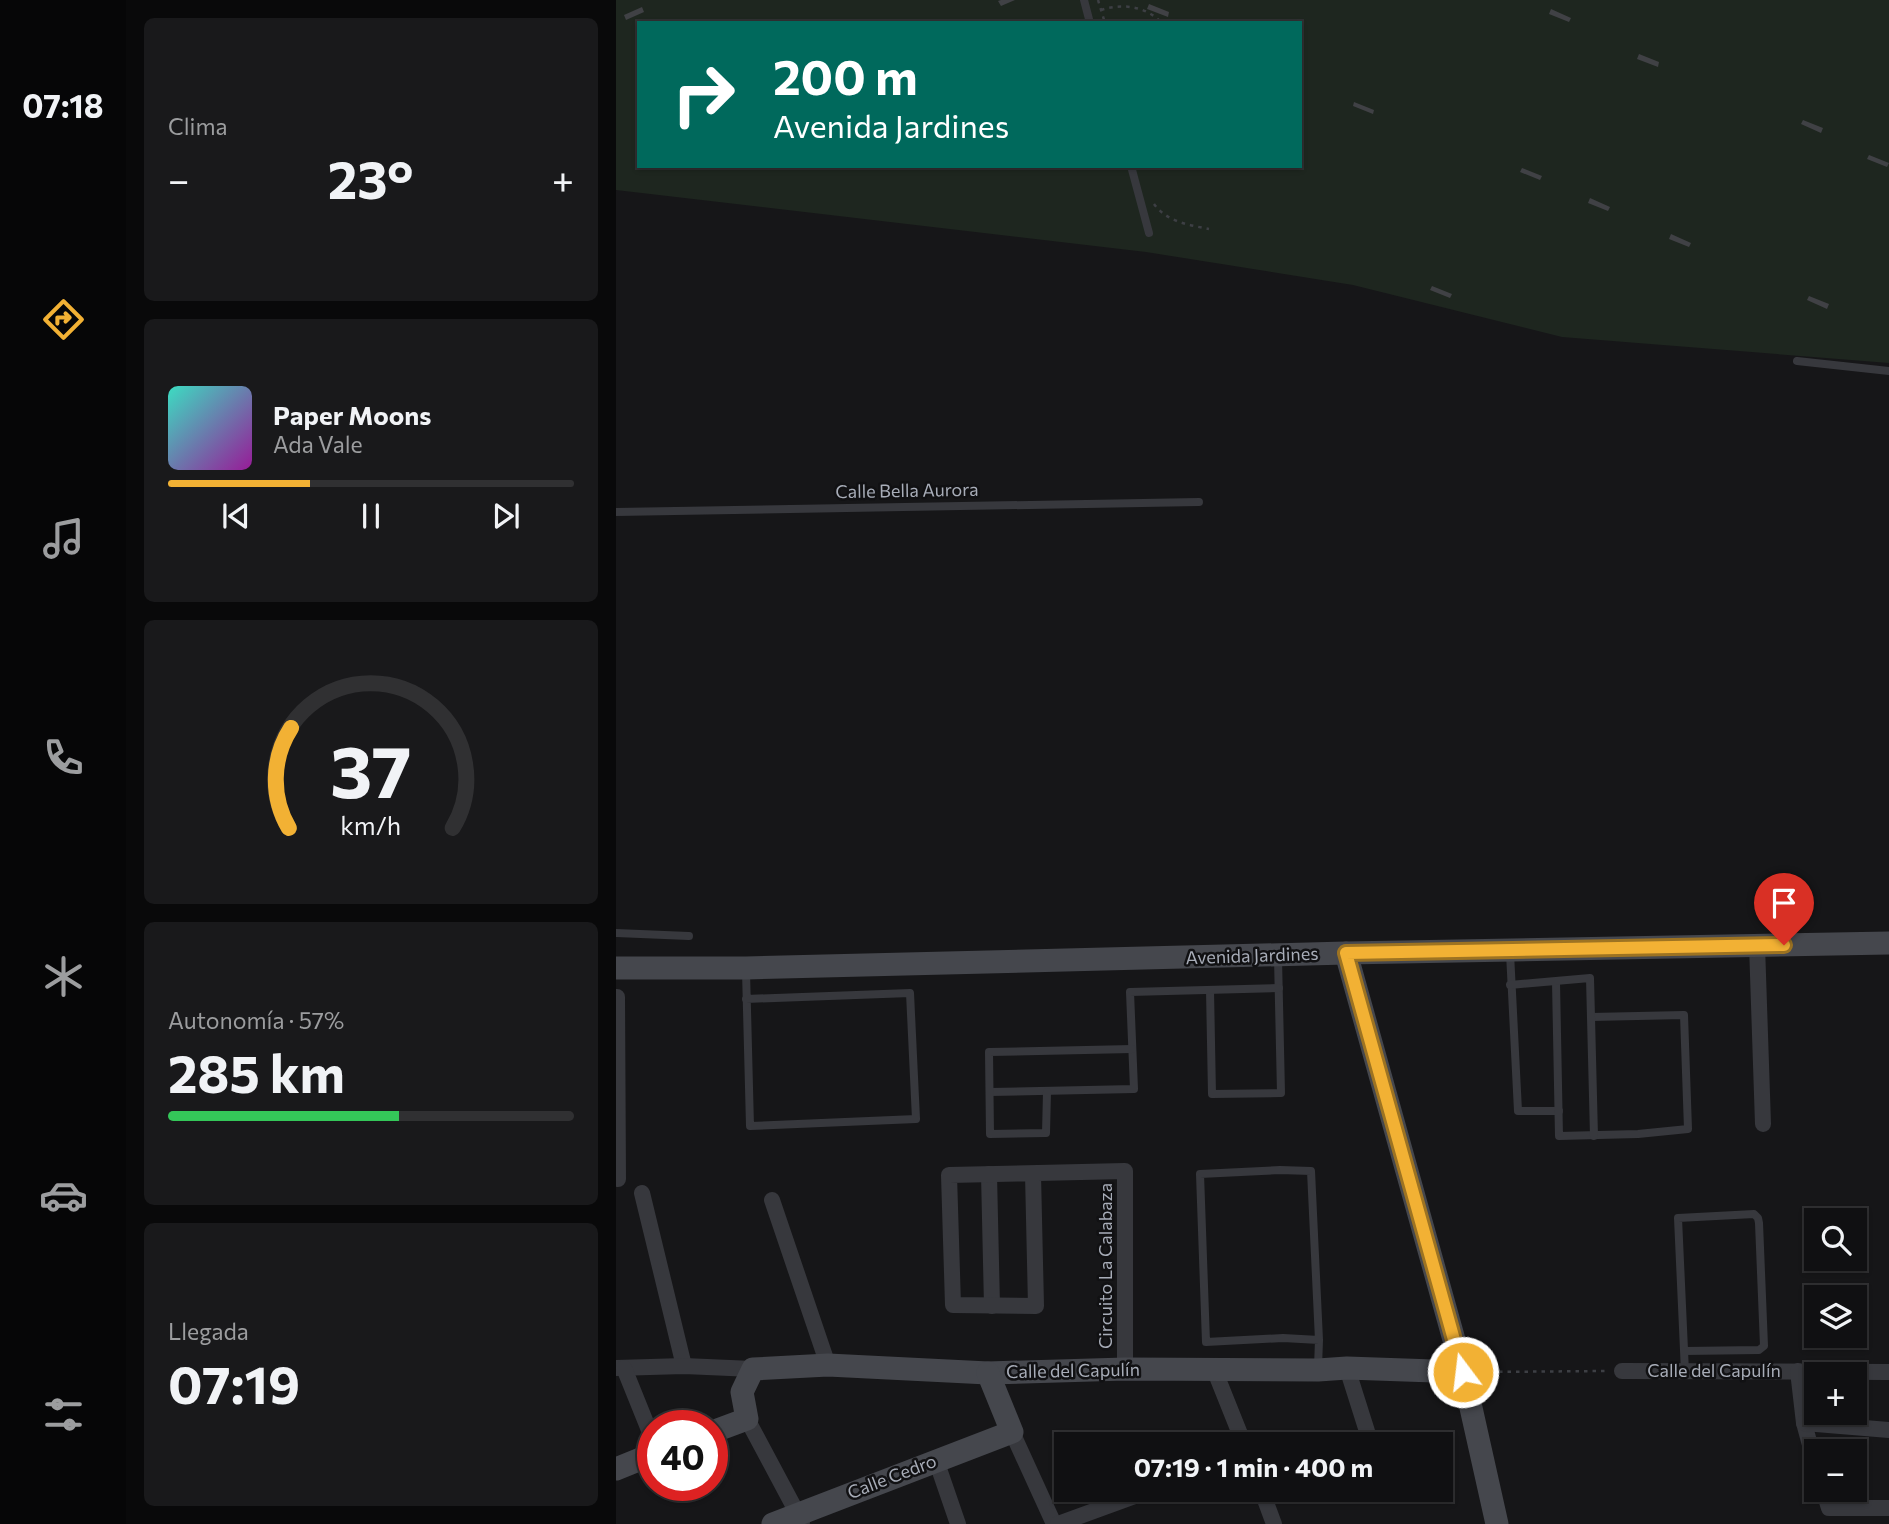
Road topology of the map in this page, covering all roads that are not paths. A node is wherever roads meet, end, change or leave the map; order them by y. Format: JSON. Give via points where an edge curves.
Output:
{"nodes":[{"id":1,"x":1083,"y":0,"type":"edge"},
{"id":2,"x":1089,"y":21,"type":"edge"},
{"id":3,"x":1131,"y":168,"type":"edge"},
{"id":4,"x":1149,"y":233,"type":"dead end"},
{"id":5,"x":1797,"y":361,"type":"dead end"},
{"id":6,"x":1889,"y":371,"type":"edge"},
{"id":7,"x":1199,"y":502,"type":"dead end"},
{"id":8,"x":616,"y":512,"type":"edge"},
{"id":9,"x":616,"y":933,"type":"edge"},
{"id":10,"x":689,"y":936,"type":"dead end"},
{"id":11,"x":1889,"y":943,"type":"edge"},
{"id":12,"x":1757,"y":945,"type":"junction"},
{"id":13,"x":1510,"y":950,"type":"junction"},
{"id":14,"x":1346,"y":953,"type":"junction"},
{"id":15,"x":1278,"y":956,"type":"junction"},
{"id":16,"x":616,"y":968,"type":"edge"},
{"id":17,"x":746,"y":968,"type":"junction"},
{"id":18,"x":1556,"y":982,"type":"junction"},
{"id":19,"x":1510,"y":985,"type":"junction"},
{"id":20,"x":1279,"y":988,"type":"junction"},
{"id":21,"x":1210,"y":990,"type":"junction"},
{"id":22,"x":617,"y":997,"type":"edge"},
{"id":23,"x":746,"y":999,"type":"junction"},
{"id":24,"x":1591,"y":1017,"type":"junction"},
{"id":25,"x":617,"y":1035,"type":"edge"},
{"id":26,"x":1132,"y":1049,"type":"junction"},
{"id":27,"x":990,"y":1092,"type":"junction"},
{"id":28,"x":1047,"y":1092,"type":"junction"},
{"id":29,"x":1559,"y":1111,"type":"junction"},
{"id":30,"x":1763,"y":1124,"type":"dead end"},
{"id":31,"x":617,"y":1130,"type":"edge"},
{"id":32,"x":1594,"y":1136,"type":"junction"},
{"id":33,"x":989,"y":1174,"type":"junction"},
{"id":34,"x":1033,"y":1174,"type":"junction"},
{"id":35,"x":618,"y":1179,"type":"dead end"},
{"id":36,"x":642,"y":1193,"type":"dead end"},
{"id":37,"x":772,"y":1200,"type":"dead end"},
{"id":38,"x":992,"y":1306,"type":"junction"},
{"id":39,"x":1319,"y":1340,"type":"junction"},
{"id":40,"x":1685,"y":1351,"type":"junction"},
{"id":41,"x":828,"y":1365,"type":"junction"},
{"id":42,"x":684,"y":1366,"type":"junction"},
{"id":43,"x":620,"y":1368,"type":"edge"},
{"id":44,"x":1347,"y":1368,"type":"junction"},
{"id":45,"x":753,"y":1369,"type":"junction"},
{"id":46,"x":1125,"y":1369,"type":"junction"},
{"id":47,"x":1214,"y":1369,"type":"junction"},
{"id":48,"x":1318,"y":1370,"type":"junction"},
{"id":49,"x":1622,"y":1371,"type":"road end"},
{"id":50,"x":1798,"y":1371,"type":"junction"},
{"id":51,"x":1463,"y":1372,"type":"junction"},
{"id":52,"x":1685,"y":1372,"type":"junction"},
{"id":53,"x":1889,"y":1372,"type":"edge"},
{"id":54,"x":988,"y":1373,"type":"junction"},
{"id":55,"x":639,"y":1410,"type":"edge"},
{"id":56,"x":747,"y":1419,"type":"junction"},
{"id":57,"x":1804,"y":1423,"type":"edge"},
{"id":58,"x":1828,"y":1425,"type":"edge"},
{"id":59,"x":728,"y":1426,"type":"edge"},
{"id":60,"x":1889,"y":1430,"type":"edge"},
{"id":61,"x":1012,"y":1432,"type":"junction"},
{"id":62,"x":1239,"y":1432,"type":"edge"},
{"id":63,"x":1367,"y":1432,"type":"edge"},
{"id":64,"x":637,"y":1460,"type":"edge"},
{"id":65,"x":936,"y":1460,"type":"junction"},
{"id":66,"x":616,"y":1469,"type":"edge"},
{"id":67,"x":1118,"y":1502,"type":"edge"},
{"id":68,"x":1266,"y":1502,"type":"edge"},
{"id":69,"x":1827,"y":1502,"type":"edge"},
{"id":70,"x":1889,"y":1508,"type":"edge"},
{"id":71,"x":801,"y":1519,"type":"edge"},
{"id":72,"x":773,"y":1524,"type":"edge"},
{"id":73,"x":958,"y":1524,"type":"edge"},
{"id":74,"x":1056,"y":1524,"type":"edge"},
{"id":75,"x":1274,"y":1524,"type":"edge"},
{"id":76,"x":1497,"y":1524,"type":"edge"}],
"edges":[{"from":1,"to":2,"type":"lane"},
{"from":3,"to":4,"type":"lane"},
{"from":5,"to":6,"type":"lane"},
{"from":7,"to":8,"type":"lane","name":"Calle Bella Aurora"},
{"from":9,"to":10,"type":"lane"},
{"from":11,"to":12,"type":"street","name":"Avenida Jardines"},
{"from":12,"to":13,"type":"street","name":"Avenida Jardines"},
{"from":12,"to":30,"type":"street"},
{"from":13,"to":14,"type":"street","name":"Avenida Jardines"},
{"from":13,"to":19,"type":"lane"},
{"from":14,"to":15,"type":"street","name":"Avenida Jardines"},
{"from":14,"to":51,"type":"street"},
{"from":15,"to":17,"type":"street","name":"Avenida Jardines"},
{"from":15,"to":20,"type":"lane"},
{"from":16,"to":17,"type":"street","name":"Avenida Jardines"},
{"from":17,"to":23,"type":"lane"},
{"from":18,"to":19,"type":"lane"},
{"from":18,"to":24,"type":"lane","via":[[1590,978]]},
{"from":18,"to":29,"type":"lane"},
{"from":19,"to":29,"type":"lane","via":[[1518,1111]]},
{"from":20,"to":21,"type":"lane"},
{"from":20,"to":21,"type":"lane","via":[[1281,1093],[1212,1094]]},
{"from":21,"to":26,"type":"lane","via":[[1130,992]]},
{"from":22,"to":25,"type":"street"},
{"from":23,"to":23,"type":"lane","via":[[750,1126],[916,1119],[909,993]]},
{"from":24,"to":32,"type":"lane"},
{"from":24,"to":32,"type":"lane","via":[[1684,1015],[1688,1129]]},
{"from":25,"to":31,"type":"street"},
{"from":26,"to":27,"type":"lane","via":[[989,1052]]},
{"from":26,"to":28,"type":"lane","via":[[1134,1089]]},
{"from":27,"to":28,"type":"lane"},
{"from":27,"to":28,"type":"lane","via":[[990,1134],[1046,1133]]},
{"from":29,"to":32,"type":"lane","via":[[1559,1136]]},
{"from":31,"to":35,"type":"street"},
{"from":33,"to":34,"type":"street","name":"Circuito La Calabaza"},
{"from":33,"to":38,"type":"street"},
{"from":33,"to":38,"type":"street","name":"Circuito La Calabaza","via":[[949,1175],[953,1305]]},
{"from":34,"to":38,"type":"street","name":"Circuito La Calabaza","via":[[1036,1306]]},
{"from":34,"to":46,"type":"street","name":"Circuito La Calabaza","via":[[1125,1171]]},
{"from":36,"to":42,"type":"street"},
{"from":37,"to":41,"type":"street"},
{"from":39,"to":39,"type":"lane","via":[[1206,1342],[1200,1174],[1311,1171]]},
{"from":39,"to":48,"type":"lane"},
{"from":40,"to":40,"type":"lane","via":[[1759,1350],[1764,1346],[1759,1223],[1754,1214],[1678,1218]]},
{"from":40,"to":52,"type":"lane"},
{"from":41,"to":45,"type":"street","name":"Calle del Capulín"},
{"from":41,"to":54,"type":"street","name":"Calle del Capulín"},
{"from":42,"to":43,"type":"street","name":"Calle del Capulín"},
{"from":42,"to":45,"type":"street","name":"Calle del Capulín"},
{"from":43,"to":55,"type":"street"},
{"from":44,"to":48,"type":"street","name":"Calle del Capulín"},
{"from":44,"to":51,"type":"street","name":"Calle del Capulín"},
{"from":44,"to":63,"type":"street"},
{"from":45,"to":56,"type":"street","via":[[742,1392]]},
{"from":46,"to":47,"type":"street","name":"Calle del Capulín"},
{"from":46,"to":54,"type":"street","name":"Calle del Capulín"},
{"from":47,"to":48,"type":"street","name":"Calle del Capulín"},
{"from":47,"to":62,"type":"street"},
{"from":49,"to":52,"type":"street","name":"Calle del Capulín"},
{"from":50,"to":52,"type":"street","name":"Calle del Capulín"},
{"from":50,"to":53,"type":"street","name":"Calle del Capulín"},
{"from":50,"to":57,"type":"street"},
{"from":51,"to":76,"type":"street"},
{"from":54,"to":61,"type":"street"},
{"from":56,"to":59,"type":"street"},
{"from":56,"to":71,"type":"street"},
{"from":58,"to":60,"type":"street"},
{"from":61,"to":65,"type":"street","name":"Calle Cedro"},
{"from":61,"to":74,"type":"street"},
{"from":64,"to":66,"type":"street"},
{"from":65,"to":71,"type":"street","name":"Calle Cedro"},
{"from":65,"to":73,"type":"street"},
{"from":67,"to":74,"type":"street"},
{"from":68,"to":75,"type":"street"},
{"from":69,"to":70,"type":"street","via":[[1829,1508]]},
{"from":71,"to":72,"type":"street","name":"Calle Cedro"}]}
